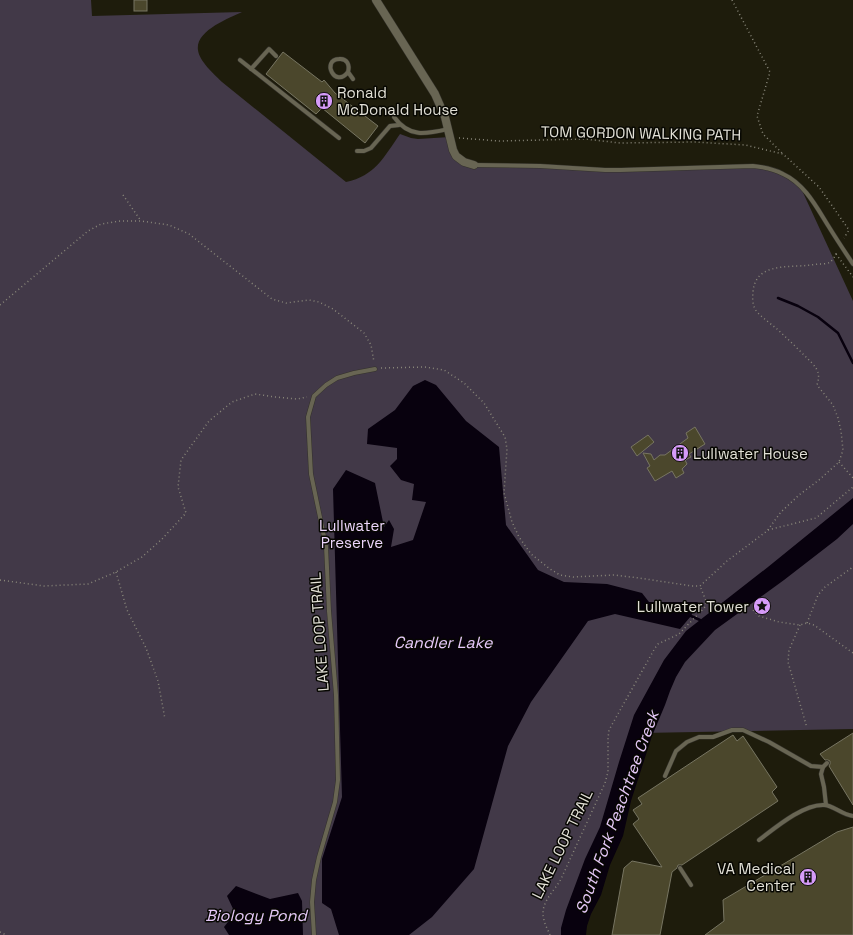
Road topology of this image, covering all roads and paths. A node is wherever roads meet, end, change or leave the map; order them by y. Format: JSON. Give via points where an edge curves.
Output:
{"nodes":[{"id":1,"x":376,"y":0,"type":"edge"},
{"id":2,"x":732,"y":0,"type":"edge"},
{"id":3,"x":276,"y":56,"type":"dead end"},
{"id":4,"x":240,"y":60,"type":"dead end"},
{"id":5,"x":251,"y":68,"type":"junction"},
{"id":6,"x":348,"y":72,"type":"junction"},
{"id":7,"x":353,"y":79,"type":"dead end"},
{"id":8,"x":394,"y":118,"type":"dead end"},
{"id":9,"x":400,"y":125,"type":"junction"},
{"id":10,"x":449,"y":133,"type":"junction"},
{"id":11,"x":339,"y":138,"type":"dead end"},
{"id":12,"x":357,"y":151,"type":"dead end"},
{"id":13,"x":783,"y":154,"type":"junction"},
{"id":14,"x":474,"y":165,"type":"joint"},
{"id":15,"x":123,"y":195,"type":"dead end"},
{"id":16,"x":141,"y":221,"type":"junction"},
{"id":17,"x":840,"y":245,"type":"junction"},
{"id":18,"x":836,"y":254,"type":"junction"},
{"id":19,"x":853,"y":264,"type":"edge"},
{"id":20,"x":853,"y":277,"type":"edge"},
{"id":21,"x":0,"y":305,"type":"edge"},
{"id":22,"x":375,"y":369,"type":"junction"},
{"id":23,"x":314,"y":396,"type":"junction"},
{"id":24,"x":839,"y":462,"type":"junction"},
{"id":25,"x":853,"y":478,"type":"edge"},
{"id":26,"x":853,"y":487,"type":"edge"},
{"id":27,"x":767,"y":531,"type":"junction"},
{"id":28,"x":853,"y":567,"type":"edge"},
{"id":29,"x":116,"y":572,"type":"junction"},
{"id":30,"x":0,"y":580,"type":"edge"},
{"id":31,"x":700,"y":586,"type":"junction"},
{"id":32,"x":753,"y":610,"type":"dead end"},
{"id":33,"x":807,"y":623,"type":"junction"},
{"id":34,"x":800,"y":625,"type":"junction"},
{"id":35,"x":853,"y":653,"type":"edge"},
{"id":36,"x":165,"y":719,"type":"dead end"},
{"id":37,"x":807,"y":728,"type":"dead end"},
{"id":38,"x":826,"y":763,"type":"dead end"},
{"id":39,"x":823,"y":767,"type":"junction"},
{"id":40,"x":665,"y":776,"type":"dead end"},
{"id":41,"x":826,"y":805,"type":"junction"},
{"id":42,"x":853,"y":816,"type":"edge"},
{"id":43,"x":759,"y":840,"type":"dead end"},
{"id":44,"x":680,"y":868,"type":"dead end"},
{"id":45,"x":691,"y":885,"type":"dead end"},
{"id":46,"x":0,"y":932,"type":"edge"},
{"id":47,"x":6,"y":935,"type":"edge"},
{"id":48,"x":314,"y":935,"type":"edge"},
{"id":49,"x":550,"y":935,"type":"edge"}],
"edges":[{"from":1,"to":10,"type":"street","via":[[435,94]]},
{"from":2,"to":13,"type":"path","via":[[770,72],[757,116],[763,134]]},
{"from":3,"to":5,"type":"lane","via":[[269,49]]},
{"from":4,"to":5,"type":"lane"},
{"from":5,"to":11,"type":"lane"},
{"from":6,"to":6,"type":"lane","via":[[349,66],[343,59],[332,62],[331,70],[335,76],[343,77]]},
{"from":6,"to":7,"type":"lane"},
{"from":8,"to":9,"type":"lane"},
{"from":9,"to":10,"type":"lane","via":[[418,133]]},
{"from":9,"to":12,"type":"lane","via":[[390,126],[371,148]]},
{"from":10,"to":13,"type":"path","name":"TOM GORDON WALKING PATH","via":[[499,141],[585,140],[745,145]]},
{"from":10,"to":14,"type":"street","via":[[456,156]]},
{"from":13,"to":17,"type":"path","name":"TOM GORDON WALKING PATH","via":[[819,187],[849,230]]},
{"from":14,"to":17,"type":"lane","via":[[613,170],[754,166],[769,169],[784,174],[800,186]]},
{"from":15,"to":16,"type":"path"},
{"from":16,"to":21,"type":"path","via":[[101,224],[88,231]]},
{"from":16,"to":22,"type":"path","via":[[169,225],[189,234],[272,300],[286,303],[309,300],[333,309],[364,333],[371,345]]},
{"from":17,"to":18,"type":"path"},
{"from":17,"to":19,"type":"lane"},
{"from":18,"to":20,"type":"path"},
{"from":18,"to":24,"type":"path","via":[[827,263],[772,268],[758,276],[752,298],[757,312],[817,369],[817,385],[833,405],[838,418],[843,450]]},
{"from":22,"to":23,"type":"lane","via":[[337,378]]},
{"from":22,"to":31,"type":"path","via":[[425,367],[444,370],[464,383],[484,403],[505,437],[507,449],[504,493],[512,522],[518,537],[531,554],[550,569],[560,575],[573,577],[614,575]]},
{"from":23,"to":29,"type":"path","via":[[297,399],[255,394],[232,402],[209,421],[181,460],[178,487],[186,513],[142,557]]},
{"from":23,"to":48,"type":"lane","name":"LAKE LOOP TRAIL","via":[[308,417],[311,474],[326,546],[336,695],[338,780],[335,802],[314,880]]},
{"from":24,"to":25,"type":"path"},
{"from":24,"to":27,"type":"path","via":[[781,512]]},
{"from":26,"to":27,"type":"path","via":[[816,518]]},
{"from":27,"to":31,"type":"path","via":[[727,561]]},
{"from":28,"to":33,"type":"path","via":[[818,595]]},
{"from":29,"to":30,"type":"path","via":[[88,584],[44,586]]},
{"from":29,"to":36,"type":"path","via":[[127,610],[146,648],[158,681]]},
{"from":31,"to":49,"type":"path","name":"LAKE LOOP TRAIL","via":[[706,601],[705,607],[679,634],[658,644],[610,730],[605,783],[561,879],[545,902],[544,919]]},
{"from":32,"to":34,"type":"path","via":[[759,616]]},
{"from":33,"to":34,"type":"path"},
{"from":33,"to":35,"type":"path","via":[[814,625]]},
{"from":34,"to":37,"type":"path","via":[[789,650],[788,662]]},
{"from":38,"to":39,"type":"lane"},
{"from":39,"to":40,"type":"lane","via":[[811,766],[743,730],[732,730],[687,742],[676,751]]},
{"from":39,"to":41,"type":"lane","via":[[821,774]]},
{"from":41,"to":42,"type":"lane"},
{"from":41,"to":43,"type":"lane","via":[[808,807]]},
{"from":44,"to":45,"type":"lane"},
{"from":46,"to":47,"type":"path"}]}
